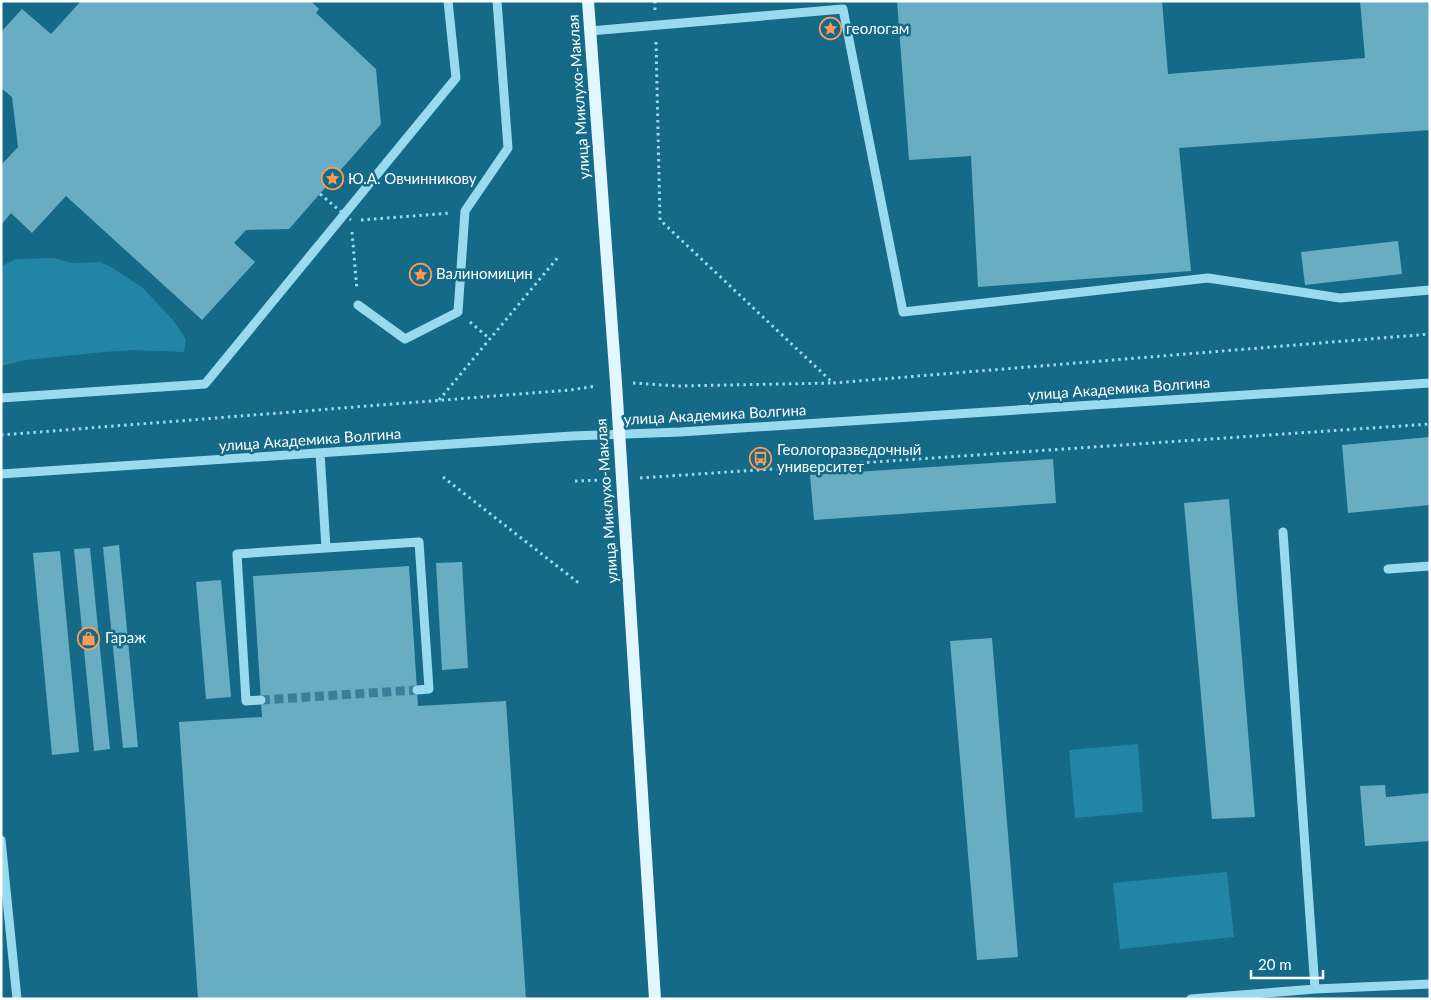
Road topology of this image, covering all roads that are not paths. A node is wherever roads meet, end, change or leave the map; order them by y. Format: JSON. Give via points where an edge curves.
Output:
{"nodes":[{"id":1,"x":448,"y":1,"type":"edge"},
{"id":2,"x":497,"y":1,"type":"edge"},
{"id":3,"x":588,"y":1,"type":"edge"},
{"id":4,"x":590,"y":31,"type":"junction"},
{"id":5,"x":1430,"y":290,"type":"edge"},
{"id":6,"x":358,"y":306,"type":"road end"},
{"id":7,"x":1430,"y":383,"type":"edge"},
{"id":8,"x":1,"y":398,"type":"edge"},
{"id":9,"x":619,"y":434,"type":"junction"},
{"id":10,"x":320,"y":453,"type":"junction"},
{"id":11,"x":1,"y":474,"type":"edge"},
{"id":12,"x":1283,"y":532,"type":"dead end"},
{"id":13,"x":326,"y":548,"type":"junction"},
{"id":14,"x":1430,"y":566,"type":"edge"},
{"id":15,"x":1388,"y":569,"type":"dead end"},
{"id":16,"x":417,"y":690,"type":"dead end"},
{"id":17,"x":261,"y":700,"type":"tunnel mouth"},
{"id":18,"x":1,"y":840,"type":"edge"},
{"id":19,"x":1430,"y":984,"type":"edge"},
{"id":20,"x":1315,"y":989,"type":"junction"},
{"id":21,"x":17,"y":999,"type":"edge"},
{"id":22,"x":655,"y":999,"type":"edge"},
{"id":23,"x":1190,"y":999,"type":"edge"}],
"edges":[{"from":1,"to":8,"type":"street","via":[[456,78],[205,384]]},
{"from":2,"to":6,"type":"street","via":[[508,148],[465,212],[458,312],[404,339]]},
{"from":3,"to":4,"type":"main road","name":"улица Миклухо-Маклая"},
{"from":4,"to":5,"type":"street","via":[[843,9],[903,312],[1208,278],[1340,298]]},
{"from":4,"to":9,"type":"main road","name":"улица Миклухо-Маклая"},
{"from":7,"to":9,"type":"street","name":"улица Академика Волгина"},
{"from":9,"to":10,"type":"street","name":"улица Академика Волгина"},
{"from":9,"to":22,"type":"main road","name":"улица Миклухо-Маклая"},
{"from":10,"to":11,"type":"street","name":"улица Академика Волгина"},
{"from":10,"to":13,"type":"street"},
{"from":12,"to":20,"type":"street"},
{"from":13,"to":16,"type":"street","via":[[419,542],[429,689]]},
{"from":13,"to":17,"type":"street","via":[[237,554],[246,701]]},
{"from":14,"to":15,"type":"street"},
{"from":18,"to":21,"type":"street"},
{"from":19,"to":20,"type":"street"},
{"from":20,"to":23,"type":"street"}]}
